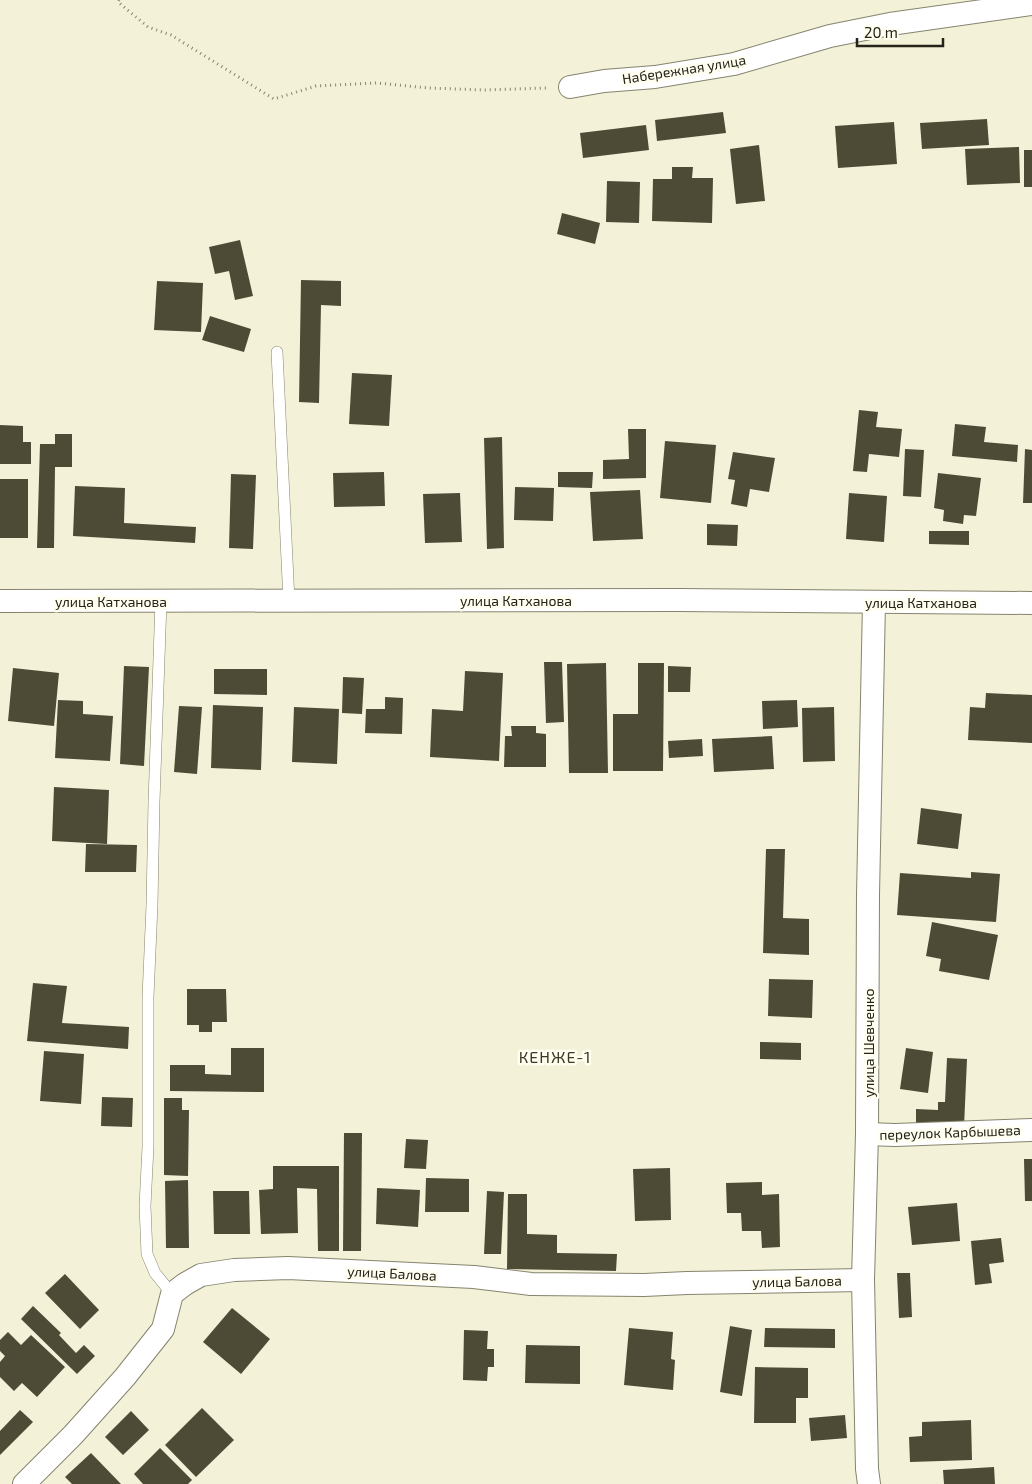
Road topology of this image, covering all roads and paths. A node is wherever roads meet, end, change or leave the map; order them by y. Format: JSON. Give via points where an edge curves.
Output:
{"nodes":[{"id":1,"x":119,"y":0,"type":"edge"},
{"id":2,"x":1032,"y":4,"type":"edge"},
{"id":3,"x":570,"y":87,"type":"joint"},
{"id":4,"x":277,"y":352,"type":"dead end"},
{"id":5,"x":0,"y":600,"type":"edge"},
{"id":6,"x":289,"y":601,"type":"junction"},
{"id":7,"x":161,"y":602,"type":"junction"},
{"id":8,"x":874,"y":602,"type":"junction"},
{"id":9,"x":1032,"y":602,"type":"edge"},
{"id":10,"x":1032,"y":1130,"type":"edge"},
{"id":11,"x":867,"y":1134,"type":"junction"},
{"id":12,"x":863,"y":1280,"type":"junction"},
{"id":13,"x":172,"y":1294,"type":"junction"},
{"id":14,"x":24,"y":1484,"type":"edge"},
{"id":15,"x":870,"y":1484,"type":"edge"}],
"edges":[{"from":1,"to":3,"type":"path","via":[[148,27],[179,39],[274,98],[316,86],[377,83],[484,90]]},
{"from":2,"to":3,"type":"street","name":"Набережная улица","via":[[830,36],[734,64]]},
{"from":4,"to":6,"type":"lane"},
{"from":5,"to":7,"type":"street","name":"улица Катханова"},
{"from":6,"to":7,"type":"street","name":"улица Катханова"},
{"from":6,"to":8,"type":"street","name":"улица Катханова"},
{"from":7,"to":13,"type":"lane","via":[[148,996],[145,1206],[147,1254],[155,1273]]},
{"from":8,"to":9,"type":"street","name":"улица Катханова"},
{"from":8,"to":11,"type":"street","name":"улица Шевченко"},
{"from":10,"to":11,"type":"street","name":"переулок Карбышева"},
{"from":11,"to":12,"type":"street","name":"улица Шевченко"},
{"from":12,"to":13,"type":"street","name":"улица Балова","via":[[531,1284],[474,1277],[288,1268],[201,1275]]},
{"from":12,"to":15,"type":"street","name":"улица Шевченко"},
{"from":13,"to":14,"type":"street","via":[[163,1329],[158,1336],[73,1435]]}]}
